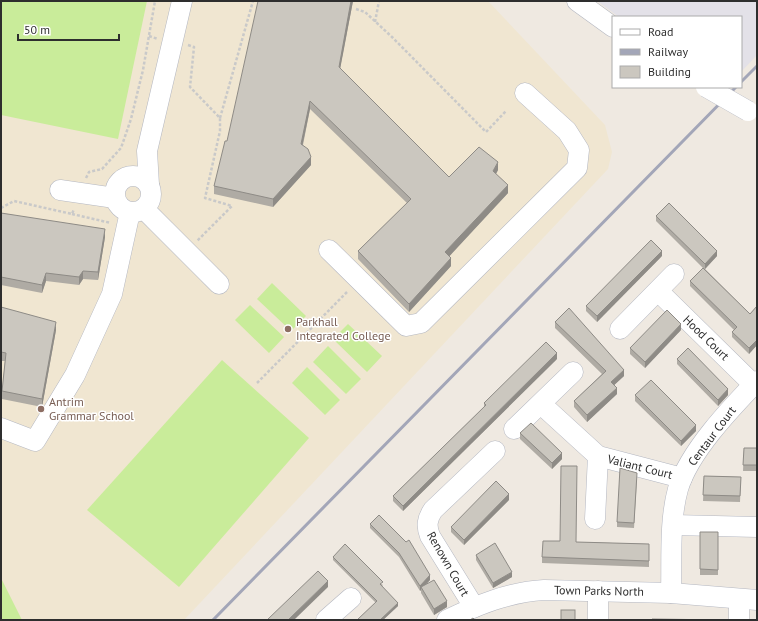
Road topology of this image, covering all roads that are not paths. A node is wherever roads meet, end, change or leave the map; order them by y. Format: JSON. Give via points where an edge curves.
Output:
{"nodes":[{"id":1,"x":170,"y":1,"type":"edge"},
{"id":2,"x":182,"y":1,"type":"edge"},
{"id":3,"x":576,"y":1,"type":"edge"},
{"id":4,"x":612,"y":26,"type":"edge"},
{"id":5,"x":708,"y":88,"type":"edge"},
{"id":6,"x":525,"y":93,"type":"dead end"},
{"id":7,"x":752,"y":114,"type":"edge"},
{"id":8,"x":142,"y":180,"type":"junction"},
{"id":9,"x":60,"y":190,"type":"dead end"},
{"id":10,"x":115,"y":198,"type":"junction"},
{"id":11,"x":134,"y":216,"type":"junction"},
{"id":12,"x":328,"y":250,"type":"dead end"},
{"id":13,"x":674,"y":274,"type":"dead end"},
{"id":14,"x":220,"y":284,"type":"dead end"},
{"id":15,"x":658,"y":291,"type":"junction"},
{"id":16,"x":620,"y":329,"type":"dead end"},
{"id":17,"x":573,"y":372,"type":"dead end"},
{"id":18,"x":755,"y":383,"type":"edge"},
{"id":19,"x":541,"y":404,"type":"junction"},
{"id":20,"x":1,"y":428,"type":"edge"},
{"id":21,"x":514,"y":429,"type":"dead end"},
{"id":22,"x":494,"y":451,"type":"dead end"},
{"id":23,"x":598,"y":456,"type":"junction"},
{"id":24,"x":682,"y":478,"type":"junction"},
{"id":25,"x":595,"y":518,"type":"dead end"},
{"id":26,"x":673,"y":526,"type":"junction"},
{"id":27,"x":757,"y":527,"type":"edge"},
{"id":28,"x":598,"y":591,"type":"junction"},
{"id":29,"x":671,"y":593,"type":"junction"},
{"id":30,"x":351,"y":598,"type":"dead end"},
{"id":31,"x":748,"y":600,"type":"edge"},
{"id":32,"x":474,"y":607,"type":"junction"},
{"id":33,"x":326,"y":620,"type":"edge"},
{"id":34,"x":447,"y":620,"type":"edge"},
{"id":35,"x":598,"y":620,"type":"edge"},
{"id":36,"x":739,"y":620,"type":"edge"}],
"edges":[{"from":1,"to":8,"type":"street","via":[[136,150]]},
{"from":2,"to":8,"type":"street"},
{"from":3,"to":4,"type":"street"},
{"from":5,"to":7,"type":"street","bridge":true},
{"from":6,"to":12,"type":"street","via":[[567,131],[579,150],[577,168],[421,323],[406,326]]},
{"from":8,"to":10,"type":"street","via":[[123,178],[116,188]]},
{"from":8,"to":11,"type":"street","via":[[151,190],[151,200]]},
{"from":9,"to":10,"type":"street"},
{"from":10,"to":11,"type":"street","via":[[119,206]]},
{"from":11,"to":14,"type":"street"},
{"from":11,"to":20,"type":"street","via":[[112,294],[75,375],[36,442]]},
{"from":13,"to":15,"type":"street"},
{"from":15,"to":16,"type":"street"},
{"from":15,"to":18,"type":"street","name":"Hood Court"},
{"from":17,"to":19,"type":"street"},
{"from":18,"to":24,"type":"street","name":"Centaur Court","via":[[708,438]]},
{"from":19,"to":21,"type":"street"},
{"from":19,"to":23,"type":"street","name":"Valiant Court"},
{"from":22,"to":32,"type":"street","name":"Renown Court","via":[[433,510],[427,528]]},
{"from":23,"to":24,"type":"street","name":"Valiant Court"},
{"from":23,"to":25,"type":"street","name":"Valiant Court"},
{"from":24,"to":26,"type":"street","name":"Centaur Court"},
{"from":26,"to":27,"type":"street"},
{"from":26,"to":29,"type":"street","name":"Centaur Court"},
{"from":28,"to":29,"type":"street","name":"Town Parks North"},
{"from":28,"to":32,"type":"street","name":"Town Parks North","via":[[528,591]]},
{"from":28,"to":35,"type":"street"},
{"from":29,"to":31,"type":"street","name":"Town Parks North"},
{"from":30,"to":33,"type":"street"},
{"from":31,"to":36,"type":"street"},
{"from":32,"to":34,"type":"street","name":"Town Parks North"}]}
